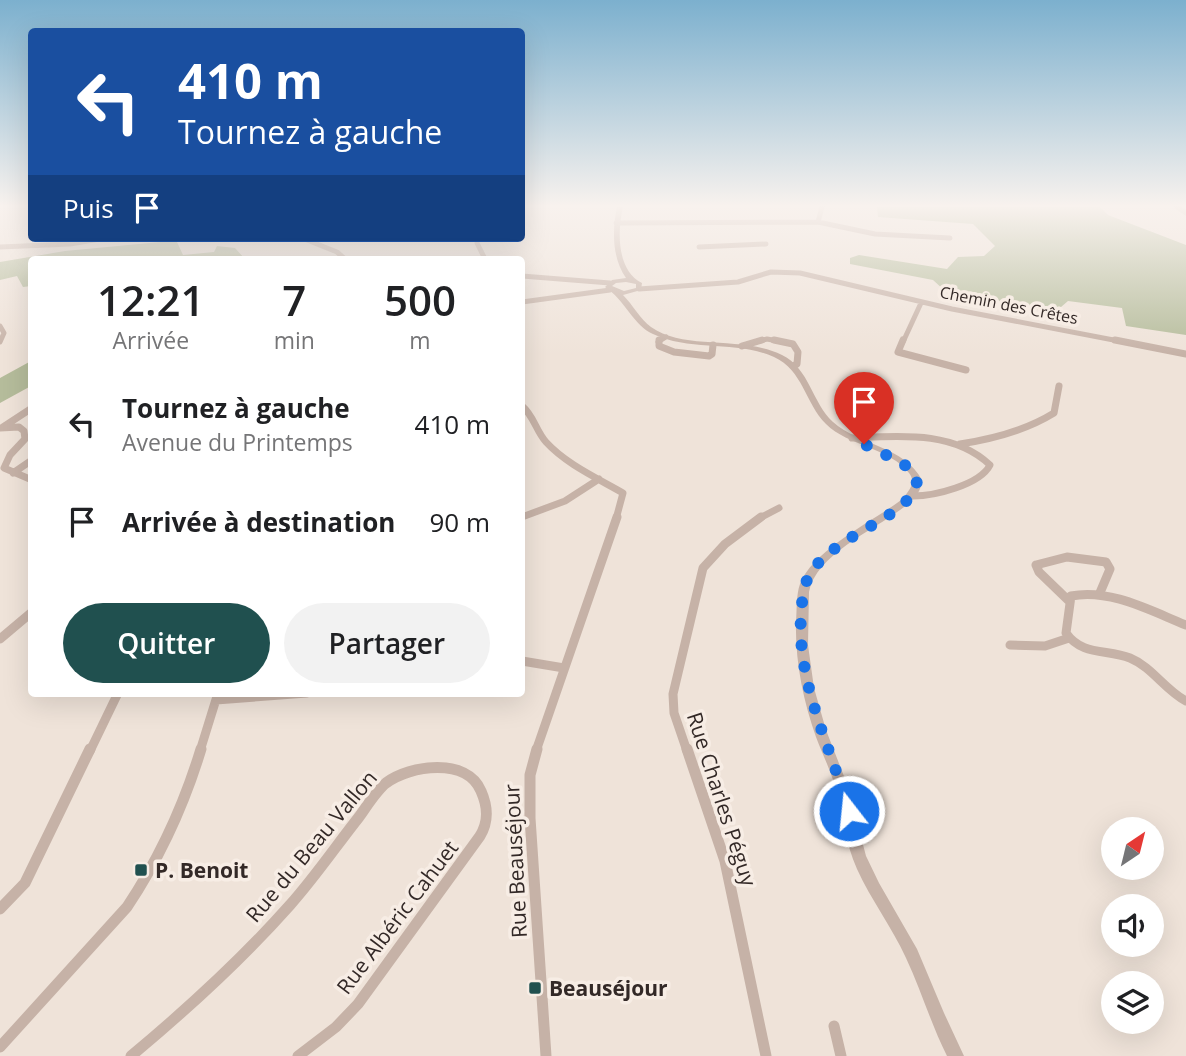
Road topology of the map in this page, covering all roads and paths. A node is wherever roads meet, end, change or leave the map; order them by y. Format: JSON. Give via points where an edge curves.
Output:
{"nodes":[{"id":1,"x":621,"y":256,"type":"edge"},
{"id":2,"x":622,"y":266,"type":"junction"},
{"id":3,"x":525,"y":276,"type":"edge"},
{"id":4,"x":612,"y":286,"type":"junction"},
{"id":5,"x":636,"y":286,"type":"junction"},
{"id":6,"x":525,"y":301,"type":"edge"},
{"id":7,"x":921,"y":303,"type":"junction"},
{"id":8,"x":630,"y":306,"type":"junction"},
{"id":9,"x":0,"y":326,"type":"edge"},
{"id":10,"x":0,"y":342,"type":"edge"},
{"id":11,"x":742,"y":346,"type":"junction"},
{"id":12,"x":1186,"y":354,"type":"edge"},
{"id":13,"x":793,"y":366,"type":"junction"},
{"id":14,"x":966,"y":370,"type":"dead end"},
{"id":15,"x":1059,"y":386,"type":"dead end"},
{"id":16,"x":525,"y":409,"type":"edge"},
{"id":17,"x":28,"y":411,"type":"edge"},
{"id":18,"x":0,"y":428,"type":"edge"},
{"id":19,"x":852,"y":438,"type":"junction"},
{"id":20,"x":957,"y":444,"type":"junction"},
{"id":21,"x":28,"y":463,"type":"edge"},
{"id":22,"x":13,"y":473,"type":"junction"},
{"id":23,"x":28,"y":479,"type":"edge"},
{"id":24,"x":600,"y":479,"type":"junction"},
{"id":25,"x":913,"y":496,"type":"junction"},
{"id":26,"x":779,"y":508,"type":"dead end"},
{"id":27,"x":525,"y":516,"type":"edge"},
{"id":28,"x":1099,"y":595,"type":"junction"},
{"id":29,"x":1069,"y":601,"type":"junction"},
{"id":30,"x":28,"y":615,"type":"edge"},
{"id":31,"x":1186,"y":625,"type":"edge"},
{"id":32,"x":4,"y":630,"type":"edge"},
{"id":33,"x":1069,"y":638,"type":"junction"},
{"id":34,"x":0,"y":639,"type":"edge"},
{"id":35,"x":1010,"y":645,"type":"dead end"},
{"id":36,"x":525,"y":662,"type":"edge"},
{"id":37,"x":564,"y":668,"type":"junction"},
{"id":38,"x":116,"y":697,"type":"edge"},
{"id":39,"x":217,"y":697,"type":"edge"},
{"id":40,"x":1186,"y":701,"type":"edge"},
{"id":41,"x":476,"y":783,"type":"joint"},
{"id":42,"x":0,"y":909,"type":"edge"},
{"id":43,"x":834,"y":1026,"type":"dead end"},
{"id":44,"x":0,"y":1047,"type":"edge"},
{"id":45,"x":131,"y":1056,"type":"edge"},
{"id":46,"x":298,"y":1056,"type":"edge"},
{"id":47,"x":546,"y":1056,"type":"edge"},
{"id":48,"x":766,"y":1056,"type":"edge"},
{"id":49,"x":841,"y":1056,"type":"edge"},
{"id":50,"x":956,"y":1056,"type":"edge"}],
"edges":[{"from":1,"to":2,"type":"street"},
{"from":2,"to":4,"type":"street"},
{"from":2,"to":5,"type":"street"},
{"from":3,"to":4,"type":"street"},
{"from":4,"to":5,"type":"street"},
{"from":4,"to":5,"type":"street"},
{"from":4,"to":6,"type":"street"},
{"from":4,"to":8,"type":"street"},
{"from":5,"to":7,"type":"street","name":"Chemin des Crêtes","via":[[738,282],[783,271]]},
{"from":5,"to":8,"type":"street"},
{"from":7,"to":12,"type":"street","name":"Chemin des Crêtes"},
{"from":7,"to":14,"type":"street","via":[[898,352]]},
{"from":8,"to":11,"type":"street","via":[[647,327],[666,337]]},
{"from":9,"to":10,"type":"street","via":[[4,332]]},
{"from":11,"to":13,"type":"street","via":[[770,352]]},
{"from":11,"to":13,"type":"street","via":[[757,340],[787,342],[797,347],[797,364]]},
{"from":13,"to":19,"type":"street","via":[[825,420]]},
{"from":15,"to":20,"type":"street","via":[[1054,413],[1046,418]]},
{"from":16,"to":24,"type":"street","via":[[550,446]]},
{"from":17,"to":18,"type":"street"},
{"from":18,"to":22,"type":"street","via":[[24,431],[25,439],[5,463],[4,468]]},
{"from":19,"to":20,"type":"street","via":[[927,438]]},
{"from":19,"to":25,"type":"street","via":[[912,471],[917,479]]},
{"from":20,"to":25,"type":"street","via":[[986,459],[989,469],[953,488]]},
{"from":21,"to":22,"type":"street"},
{"from":22,"to":23,"type":"street"},
{"from":24,"to":27,"type":"street","via":[[565,501]]},
{"from":24,"to":37,"type":"street","name":"Rue Beauséjour","via":[[619,489],[623,499]]},
{"from":25,"to":50,"type":"street","via":[[819,561],[803,591],[801,646],[810,701],[840,782],[854,846],[912,954]]},
{"from":26,"to":48,"type":"street","name":"Rue Charles Péguy","via":[[742,531],[703,568],[673,694],[674,713],[724,861]]},
{"from":28,"to":29,"type":"street","via":[[1081,593]]},
{"from":28,"to":29,"type":"street","via":[[1110,569],[1106,562],[1067,557],[1036,565]]},
{"from":28,"to":31,"type":"street"},
{"from":29,"to":33,"type":"street"},
{"from":30,"to":32,"type":"street"},
{"from":32,"to":34,"type":"street"},
{"from":33,"to":35,"type":"street","via":[[1045,646]]},
{"from":33,"to":40,"type":"street","via":[[1083,648],[1139,662],[1156,674],[1167,690]]},
{"from":36,"to":37,"type":"street"},
{"from":37,"to":47,"type":"street","name":"Rue Beauséjour","via":[[530,775]]},
{"from":38,"to":42,"type":"street","via":[[25,883]]},
{"from":39,"to":44,"type":"street","via":[[187,795],[141,886]]},
{"from":41,"to":45,"type":"street","name":"Rue du Beau Vallon","via":[[455,769],[437,767],[400,774],[385,784],[290,905],[172,1022]]},
{"from":41,"to":46,"type":"street","name":"Rue Albéric Cahuet","via":[[487,808],[486,826],[474,846],[358,1004]]},
{"from":43,"to":49,"type":"street"}]}
